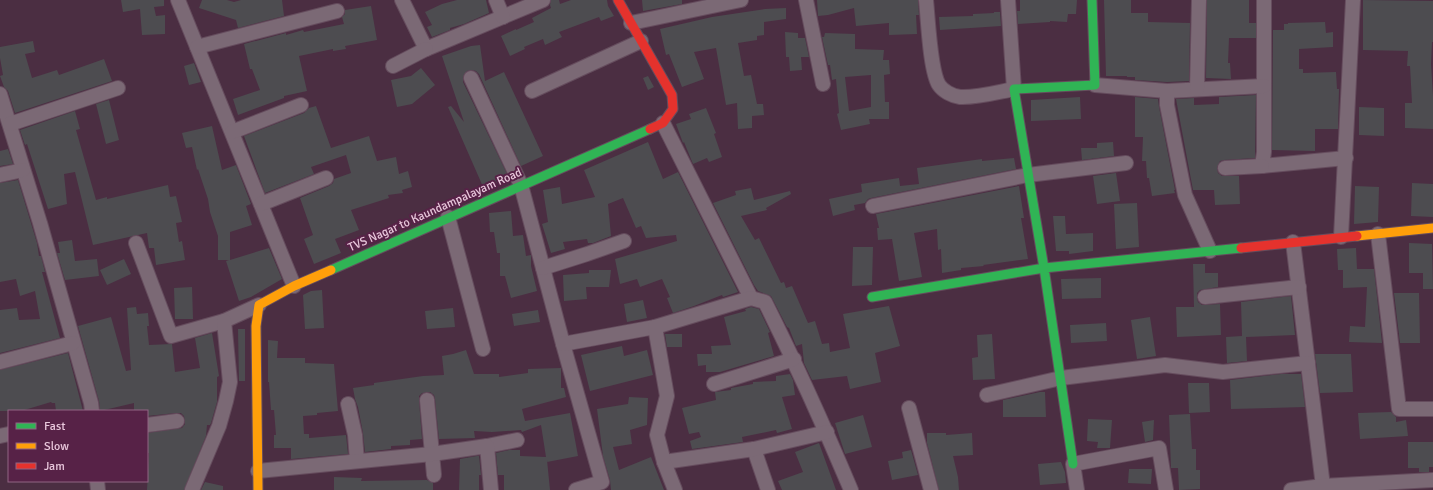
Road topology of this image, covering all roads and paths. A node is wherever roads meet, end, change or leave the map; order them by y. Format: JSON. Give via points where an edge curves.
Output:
{"nodes":[{"id":1,"x":178,"y":0,"type":"edge"},
{"id":2,"x":402,"y":0,"type":"edge"},
{"id":3,"x":496,"y":0,"type":"edge"},
{"id":4,"x":543,"y":0,"type":"edge"},
{"id":5,"x":618,"y":0,"type":"edge"},
{"id":6,"x":741,"y":0,"type":"edge"},
{"id":7,"x":806,"y":0,"type":"edge"},
{"id":8,"x":926,"y":0,"type":"edge"},
{"id":9,"x":1008,"y":0,"type":"edge"},
{"id":10,"x":1092,"y":0,"type":"edge"},
{"id":11,"x":1199,"y":0,"type":"edge"},
{"id":12,"x":1264,"y":0,"type":"edge"},
{"id":13,"x":1353,"y":0,"type":"edge"},
{"id":14,"x":337,"y":11,"type":"dead end"},
{"id":15,"x":503,"y":17,"type":"junction"},
{"id":16,"x":631,"y":23,"type":"junction"},
{"id":17,"x":641,"y":41,"type":"junction"},
{"id":18,"x":197,"y":47,"type":"junction"},
{"id":19,"x":426,"y":49,"type":"junction"},
{"id":20,"x":393,"y":66,"type":"dead end"},
{"id":21,"x":471,"y":78,"type":"dead end"},
{"id":22,"x":823,"y":84,"type":"dead end"},
{"id":23,"x":1095,"y":85,"type":"junction"},
{"id":24,"x":1264,"y":86,"type":"junction"},
{"id":25,"x":118,"y":88,"type":"dead end"},
{"id":26,"x":1014,"y":89,"type":"junction"},
{"id":27,"x":1197,"y":89,"type":"junction"},
{"id":28,"x":532,"y":91,"type":"dead end"},
{"id":29,"x":1168,"y":91,"type":"junction"},
{"id":30,"x":0,"y":94,"type":"edge"},
{"id":31,"x":301,"y":105,"type":"dead end"},
{"id":32,"x":664,"y":123,"type":"junction"},
{"id":33,"x":10,"y":124,"type":"junction"},
{"id":34,"x":232,"y":132,"type":"junction"},
{"id":35,"x":1346,"y":158,"type":"junction"},
{"id":36,"x":1126,"y":163,"type":"dead end"},
{"id":37,"x":1262,"y":166,"type":"junction"},
{"id":38,"x":1225,"y":168,"type":"dead end"},
{"id":39,"x":24,"y":170,"type":"junction"},
{"id":40,"x":0,"y":175,"type":"edge"},
{"id":41,"x":1028,"y":175,"type":"junction"},
{"id":42,"x":326,"y":178,"type":"dead end"},
{"id":43,"x":521,"y":185,"type":"junction"},
{"id":44,"x":261,"y":204,"type":"junction"},
{"id":45,"x":873,"y":206,"type":"dead end"},
{"id":46,"x":448,"y":217,"type":"junction"},
{"id":47,"x":1433,"y":228,"type":"edge"},
{"id":48,"x":1378,"y":234,"type":"junction"},
{"id":49,"x":1342,"y":237,"type":"junction"},
{"id":50,"x":624,"y":241,"type":"dead end"},
{"id":51,"x":1293,"y":242,"type":"junction"},
{"id":52,"x":136,"y":243,"type":"dead end"},
{"id":53,"x":1210,"y":250,"type":"junction"},
{"id":54,"x":543,"y":268,"type":"junction"},
{"id":55,"x":1044,"y":268,"type":"junction"},
{"id":56,"x":294,"y":286,"type":"junction"},
{"id":57,"x":1299,"y":286,"type":"junction"},
{"id":58,"x":872,"y":297,"type":"dead end"},
{"id":59,"x":1205,"y":297,"type":"dead end"},
{"id":60,"x":751,"y":298,"type":"junction"},
{"id":61,"x":259,"y":305,"type":"junction"},
{"id":62,"x":224,"y":321,"type":"junction"},
{"id":63,"x":655,"y":327,"type":"junction"},
{"id":64,"x":73,"y":343,"type":"junction"},
{"id":65,"x":563,"y":344,"type":"junction"},
{"id":66,"x":483,"y":348,"type":"dead end"},
{"id":67,"x":794,"y":359,"type":"junction"},
{"id":68,"x":0,"y":362,"type":"edge"},
{"id":69,"x":1308,"y":363,"type":"junction"},
{"id":70,"x":1061,"y":378,"type":"junction"},
{"id":71,"x":714,"y":384,"type":"dead end"},
{"id":72,"x":987,"y":394,"type":"dead end"},
{"id":73,"x":427,"y":400,"type":"dead end"},
{"id":74,"x":348,"y":404,"type":"dead end"},
{"id":75,"x":909,"y":408,"type":"dead end"},
{"id":76,"x":1433,"y":409,"type":"edge"},
{"id":77,"x":92,"y":410,"type":"edge"},
{"id":78,"x":178,"y":421,"type":"dead end"},
{"id":79,"x":148,"y":425,"type":"edge"},
{"id":80,"x":827,"y":432,"type":"junction"},
{"id":81,"x":517,"y":440,"type":"dead end"},
{"id":82,"x":488,"y":446,"type":"junction"},
{"id":83,"x":754,"y":449,"type":"junction"},
{"id":84,"x":432,"y":454,"type":"junction"},
{"id":85,"x":357,"y":461,"type":"junction"},
{"id":86,"x":664,"y":462,"type":"junction"},
{"id":87,"x":1073,"y":464,"type":"junction"},
{"id":88,"x":258,"y":471,"type":"junction"},
{"id":89,"x":434,"y":475,"type":"dead end"},
{"id":90,"x":1433,"y":480,"type":"edge"},
{"id":91,"x":602,"y":486,"type":"edge"},
{"id":92,"x":1327,"y":487,"type":"edge"},
{"id":93,"x":192,"y":490,"type":"edge"},
{"id":94,"x":258,"y":490,"type":"edge"},
{"id":95,"x":491,"y":490,"type":"edge"},
{"id":96,"x":576,"y":490,"type":"edge"},
{"id":97,"x":675,"y":490,"type":"edge"},
{"id":98,"x":768,"y":490,"type":"edge"},
{"id":99,"x":851,"y":490,"type":"edge"},
{"id":100,"x":931,"y":490,"type":"edge"},
{"id":101,"x":1077,"y":490,"type":"edge"},
{"id":102,"x":1166,"y":490,"type":"edge"},
{"id":103,"x":1291,"y":490,"type":"edge"}],
"edges":[{"from":1,"to":18,"type":"street"},
{"from":2,"to":19,"type":"street"},
{"from":3,"to":15,"type":"street"},
{"from":4,"to":15,"type":"street"},
{"from":5,"to":16,"type":"street"},
{"from":6,"to":16,"type":"street"},
{"from":7,"to":22,"type":"street"},
{"from":8,"to":26,"type":"street","via":[[938,84],[945,91],[959,97]]},
{"from":9,"to":26,"type":"street"},
{"from":10,"to":23,"type":"street"},
{"from":11,"to":27,"type":"street"},
{"from":12,"to":24,"type":"street"},
{"from":13,"to":35,"type":"street"},
{"from":14,"to":18,"type":"street"},
{"from":15,"to":19,"type":"street"},
{"from":16,"to":17,"type":"street"},
{"from":17,"to":28,"type":"street"},
{"from":17,"to":32,"type":"street","via":[[672,96],[673,108]]},
{"from":18,"to":34,"type":"street"},
{"from":19,"to":20,"type":"street"},
{"from":21,"to":43,"type":"street"},
{"from":23,"to":26,"type":"street"},
{"from":23,"to":29,"type":"street"},
{"from":24,"to":27,"type":"street"},
{"from":24,"to":37,"type":"street"},
{"from":25,"to":33,"type":"street"},
{"from":26,"to":41,"type":"street"},
{"from":27,"to":29,"type":"street"},
{"from":29,"to":53,"type":"street","via":[[1168,105],[1185,195]]},
{"from":30,"to":33,"type":"street"},
{"from":31,"to":34,"type":"street"},
{"from":32,"to":43,"type":"street","name":"TVS Nagar to Kaundampalayam Road"},
{"from":32,"to":60,"type":"street"},
{"from":33,"to":39,"type":"street"},
{"from":34,"to":44,"type":"street"},
{"from":35,"to":37,"type":"street"},
{"from":35,"to":49,"type":"street"},
{"from":36,"to":41,"type":"street"},
{"from":37,"to":38,"type":"street"},
{"from":39,"to":40,"type":"street"},
{"from":39,"to":64,"type":"street"},
{"from":41,"to":45,"type":"street"},
{"from":41,"to":55,"type":"street"},
{"from":42,"to":44,"type":"street"},
{"from":43,"to":46,"type":"street","name":"TVS Nagar to Kaundampalayam Road"},
{"from":43,"to":54,"type":"street"},
{"from":44,"to":56,"type":"street"},
{"from":46,"to":56,"type":"street","name":"TVS Nagar to Kaundampalayam Road"},
{"from":46,"to":66,"type":"street"},
{"from":47,"to":48,"type":"street"},
{"from":48,"to":49,"type":"street"},
{"from":48,"to":76,"type":"street","via":[[1400,409]]},
{"from":49,"to":51,"type":"street"},
{"from":50,"to":54,"type":"street"},
{"from":51,"to":53,"type":"street"},
{"from":51,"to":57,"type":"street"},
{"from":52,"to":62,"type":"street","via":[[171,336]]},
{"from":53,"to":55,"type":"street"},
{"from":54,"to":65,"type":"street"},
{"from":55,"to":58,"type":"street"},
{"from":55,"to":70,"type":"street"},
{"from":56,"to":61,"type":"street","name":"TVS Nagar to Kaundampalayam Road"},
{"from":57,"to":59,"type":"street"},
{"from":57,"to":69,"type":"street"},
{"from":60,"to":63,"type":"street"},
{"from":60,"to":67,"type":"street","via":[[764,302]]},
{"from":61,"to":62,"type":"street"},
{"from":61,"to":88,"type":"street","via":[[256,326]]},
{"from":62,"to":93,"type":"street","via":[[230,382],[220,426]]},
{"from":63,"to":65,"type":"street"},
{"from":63,"to":86,"type":"street","via":[[667,396],[657,436]]},
{"from":64,"to":68,"type":"street"},
{"from":64,"to":77,"type":"street"},
{"from":65,"to":91,"type":"street"},
{"from":67,"to":71,"type":"street"},
{"from":67,"to":80,"type":"street"},
{"from":69,"to":70,"type":"street","via":[[1224,372],[1166,365]]},
{"from":69,"to":92,"type":"street"},
{"from":70,"to":72,"type":"street"},
{"from":70,"to":87,"type":"street"},
{"from":73,"to":84,"type":"street"},
{"from":74,"to":85,"type":"street","via":[[355,435]]},
{"from":75,"to":100,"type":"street"},
{"from":78,"to":79,"type":"street"},
{"from":80,"to":83,"type":"street"},
{"from":80,"to":99,"type":"street"},
{"from":81,"to":82,"type":"street"},
{"from":82,"to":84,"type":"street"},
{"from":82,"to":95,"type":"street"},
{"from":83,"to":86,"type":"street"},
{"from":83,"to":98,"type":"street"},
{"from":84,"to":85,"type":"street"},
{"from":84,"to":89,"type":"street"},
{"from":85,"to":88,"type":"street"},
{"from":86,"to":97,"type":"street"},
{"from":87,"to":101,"type":"street"},
{"from":87,"to":102,"type":"street","via":[[1159,448]]},
{"from":88,"to":94,"type":"street"},
{"from":90,"to":92,"type":"street"},
{"from":91,"to":96,"type":"street"},
{"from":92,"to":103,"type":"street"}]}
